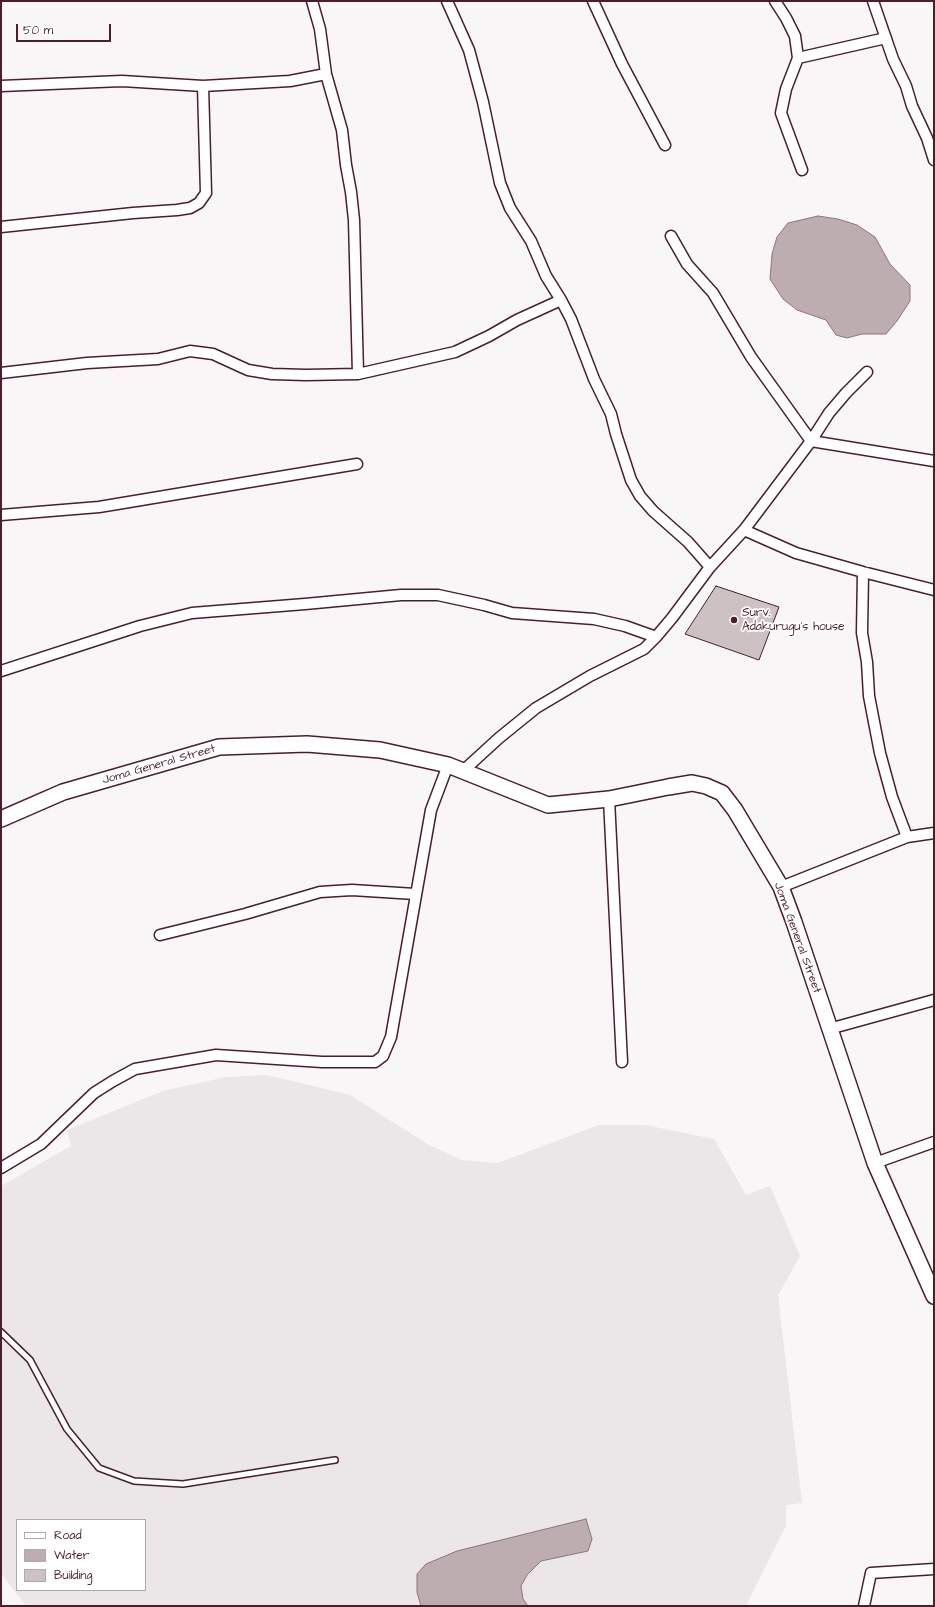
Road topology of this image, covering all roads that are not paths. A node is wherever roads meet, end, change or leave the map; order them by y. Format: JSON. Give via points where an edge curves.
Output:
{"nodes":[{"id":1,"x":312,"y":1,"type":"edge"},
{"id":2,"x":448,"y":1,"type":"edge"},
{"id":3,"x":593,"y":1,"type":"edge"},
{"id":4,"x":775,"y":1,"type":"edge"},
{"id":5,"x":873,"y":1,"type":"edge"},
{"id":6,"x":886,"y":38,"type":"junction"},
{"id":7,"x":798,"y":58,"type":"junction"},
{"id":8,"x":326,"y":74,"type":"junction"},
{"id":9,"x":1,"y":86,"type":"edge"},
{"id":10,"x":203,"y":86,"type":"junction"},
{"id":11,"x":665,"y":145,"type":"dead end"},
{"id":12,"x":934,"y":160,"type":"edge"},
{"id":13,"x":802,"y":170,"type":"dead end"},
{"id":14,"x":1,"y":227,"type":"edge"},
{"id":15,"x":671,"y":236,"type":"dead end"},
{"id":16,"x":561,"y":300,"type":"junction"},
{"id":17,"x":867,"y":372,"type":"dead end"},
{"id":18,"x":1,"y":373,"type":"edge"},
{"id":19,"x":358,"y":374,"type":"junction"},
{"id":20,"x":811,"y":441,"type":"junction"},
{"id":21,"x":934,"y":461,"type":"edge"},
{"id":22,"x":357,"y":464,"type":"dead end"},
{"id":23,"x":1,"y":515,"type":"edge"},
{"id":24,"x":744,"y":530,"type":"junction"},
{"id":25,"x":710,"y":567,"type":"junction"},
{"id":26,"x":863,"y":572,"type":"junction"},
{"id":27,"x":934,"y":590,"type":"edge"},
{"id":28,"x":656,"y":638,"type":"junction"},
{"id":29,"x":1,"y":671,"type":"edge"},
{"id":30,"x":448,"y":765,"type":"junction"},
{"id":31,"x":464,"y":770,"type":"junction"},
{"id":32,"x":609,"y":799,"type":"junction"},
{"id":33,"x":1,"y":819,"type":"edge"},
{"id":34,"x":934,"y":833,"type":"edge"},
{"id":35,"x":907,"y":837,"type":"junction"},
{"id":36,"x":780,"y":887,"type":"junction"},
{"id":37,"x":415,"y":894,"type":"junction"},
{"id":38,"x":160,"y":935,"type":"dead end"},
{"id":39,"x":934,"y":1000,"type":"edge"},
{"id":40,"x":829,"y":1029,"type":"junction"},
{"id":41,"x":622,"y":1062,"type":"dead end"},
{"id":42,"x":934,"y":1142,"type":"edge"},
{"id":43,"x":875,"y":1163,"type":"junction"},
{"id":44,"x":1,"y":1168,"type":"edge"},
{"id":45,"x":933,"y":1289,"type":"edge"},
{"id":46,"x":1,"y":1332,"type":"edge"},
{"id":47,"x":335,"y":1460,"type":"dead end"},
{"id":48,"x":934,"y":1569,"type":"edge"},
{"id":49,"x":864,"y":1606,"type":"edge"}],
"edges":[{"from":1,"to":8,"type":"street","via":[[320,29]]},
{"from":2,"to":16,"type":"street","via":[[469,50],[500,183],[510,208],[531,241],[546,276]]},
{"from":3,"to":11,"type":"street","via":[[622,64]]},
{"from":4,"to":7,"type":"street","via":[[795,36]]},
{"from":5,"to":6,"type":"street"},
{"from":6,"to":7,"type":"street"},
{"from":6,"to":12,"type":"street"},
{"from":7,"to":13,"type":"street","via":[[786,89],[781,113]]},
{"from":8,"to":10,"type":"street","via":[[290,81]]},
{"from":8,"to":19,"type":"street","via":[[342,130],[354,220]]},
{"from":9,"to":10,"type":"street","via":[[122,82]]},
{"from":10,"to":14,"type":"street","via":[[206,193],[199,204],[177,210]]},
{"from":15,"to":20,"type":"street","via":[[687,264],[713,293],[752,357]]},
{"from":16,"to":19,"type":"street","via":[[455,352]]},
{"from":16,"to":25,"type":"street","via":[[611,414],[631,480],[653,511],[688,542]]},
{"from":17,"to":20,"type":"street","via":[[829,413]]},
{"from":18,"to":19,"type":"street","via":[[87,363],[158,359],[190,351],[213,354],[248,370],[272,374]]},
{"from":20,"to":21,"type":"street"},
{"from":20,"to":24,"type":"street"},
{"from":22,"to":23,"type":"street","via":[[99,507]]},
{"from":24,"to":25,"type":"street"},
{"from":24,"to":26,"type":"street","via":[[796,553]]},
{"from":25,"to":28,"type":"street"},
{"from":26,"to":27,"type":"street"},
{"from":26,"to":35,"type":"street","via":[[862,633],[869,696],[880,753]]},
{"from":28,"to":29,"type":"street","via":[[625,626],[594,619],[512,614],[438,595],[401,594],[192,613],[140,626]]},
{"from":28,"to":31,"type":"street","via":[[644,649],[590,676],[536,708]]},
{"from":30,"to":31,"type":"street","name":"Joma General Street"},
{"from":30,"to":33,"type":"street","name":"Joma General Street","via":[[380,750],[322,745],[219,747],[63,792]]},
{"from":30,"to":37,"type":"street","via":[[431,810]]},
{"from":31,"to":32,"type":"street","name":"Joma General Street","via":[[548,805]]},
{"from":32,"to":36,"type":"street","name":"Joma General Street","via":[[692,783],[722,793],[735,810]]},
{"from":32,"to":41,"type":"street"},
{"from":34,"to":35,"type":"street"},
{"from":35,"to":36,"type":"street"},
{"from":36,"to":40,"type":"street","name":"Joma General Street"},
{"from":37,"to":38,"type":"street","via":[[352,890],[320,892]]},
{"from":37,"to":44,"type":"street","via":[[391,1037],[382,1056],[375,1062],[322,1062],[216,1055],[135,1070],[94,1094],[41,1144]]},
{"from":39,"to":40,"type":"street"},
{"from":40,"to":43,"type":"street","name":"Joma General Street"},
{"from":42,"to":43,"type":"street"},
{"from":43,"to":45,"type":"street","name":"Joma General Street"},
{"from":46,"to":47,"type":"lane","via":[[30,1360],[67,1430],[99,1468],[134,1482],[183,1484]]},
{"from":48,"to":49,"type":"street","via":[[871,1573]]}]}
